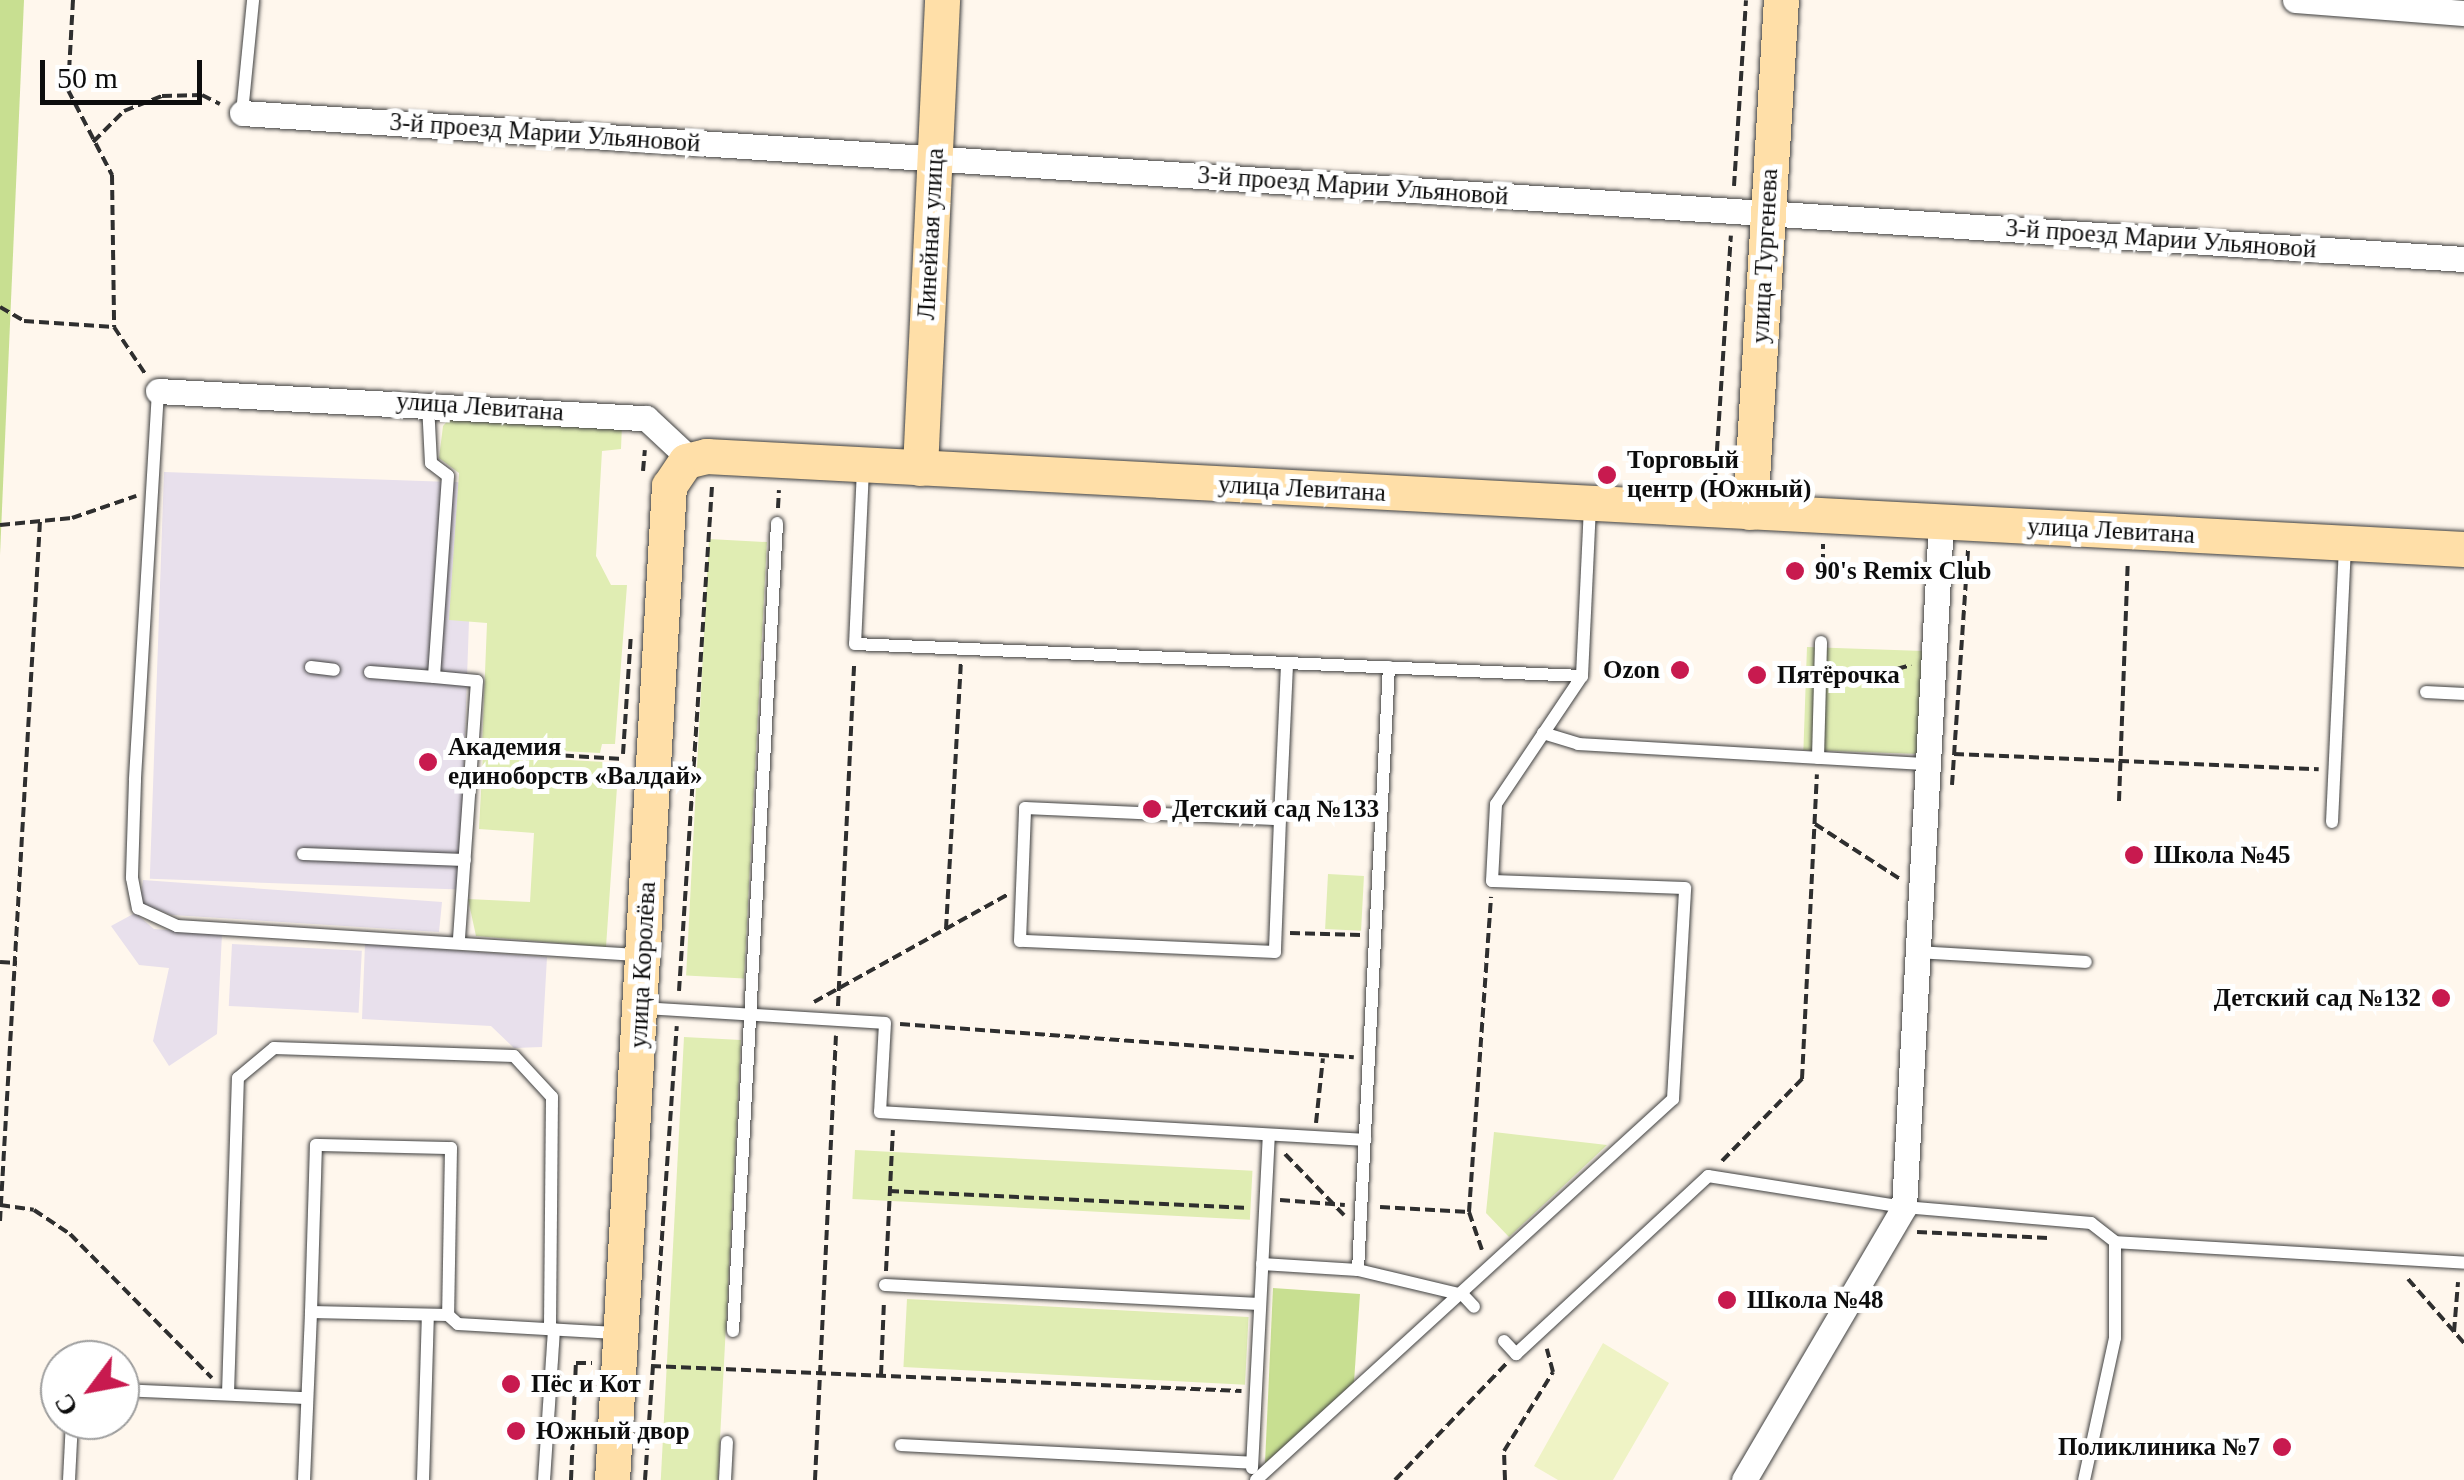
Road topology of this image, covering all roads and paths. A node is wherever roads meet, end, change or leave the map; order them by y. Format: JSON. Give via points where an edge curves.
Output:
{"nodes":[{"id":1,"x":73,"y":0,"type":"edge"},
{"id":2,"x":253,"y":0,"type":"edge"},
{"id":3,"x":942,"y":0,"type":"edge"},
{"id":4,"x":1746,"y":0,"type":"edge"},
{"id":5,"x":1781,"y":0,"type":"edge"},
{"id":6,"x":2295,"y":0,"type":"edge"},
{"id":7,"x":2464,"y":13,"type":"edge"},
{"id":8,"x":242,"y":113,"type":"junction"},
{"id":9,"x":93,"y":142,"type":"junction"},
{"id":10,"x":934,"y":159,"type":"junction"},
{"id":11,"x":1732,"y":211,"type":"junction"},
{"id":12,"x":1768,"y":214,"type":"junction"},
{"id":13,"x":2464,"y":259,"type":"edge"},
{"id":14,"x":0,"y":307,"type":"edge"},
{"id":15,"x":114,"y":327,"type":"junction"},
{"id":16,"x":158,"y":391,"type":"junction"},
{"id":17,"x":428,"y":404,"type":"junction"},
{"id":18,"x":863,"y":465,"type":"junction"},
{"id":19,"x":920,"y":468,"type":"junction"},
{"id":20,"x":699,"y":473,"type":"junction"},
{"id":21,"x":151,"y":495,"type":"junction"},
{"id":22,"x":1590,"y":504,"type":"junction"},
{"id":23,"x":1714,"y":510,"type":"junction"},
{"id":24,"x":1750,"y":512,"type":"junction"},
{"id":25,"x":40,"y":521,"type":"junction"},
{"id":26,"x":1941,"y":522,"type":"junction"},
{"id":27,"x":778,"y":523,"type":"dead end"},
{"id":28,"x":0,"y":524,"type":"edge"},
{"id":29,"x":2129,"y":532,"type":"junction"},
{"id":30,"x":2345,"y":543,"type":"junction"},
{"id":31,"x":2464,"y":549,"type":"edge"},
{"id":32,"x":1821,"y":642,"type":"dead end"},
{"id":33,"x":855,"y":644,"type":"junction"},
{"id":34,"x":962,"y":649,"type":"junction"},
{"id":35,"x":1934,"y":656,"type":"junction"},
{"id":36,"x":1287,"y":663,"type":"junction"},
{"id":37,"x":1389,"y":666,"type":"junction"},
{"id":38,"x":311,"y":667,"type":"dead end"},
{"id":39,"x":334,"y":670,"type":"dead end"},
{"id":40,"x":370,"y":672,"type":"dead end"},
{"id":41,"x":1582,"y":676,"type":"junction"},
{"id":42,"x":434,"y":677,"type":"junction"},
{"id":43,"x":1820,"y":689,"type":"junction"},
{"id":44,"x":2426,"y":692,"type":"dead end"},
{"id":45,"x":2464,"y":694,"type":"edge"},
{"id":46,"x":1543,"y":733,"type":"junction"},
{"id":47,"x":474,"y":750,"type":"junction"},
{"id":48,"x":1954,"y":754,"type":"dead end"},
{"id":49,"x":1818,"y":758,"type":"junction"},
{"id":50,"x":623,"y":759,"type":"dead end"},
{"id":51,"x":2120,"y":761,"type":"junction"},
{"id":52,"x":1928,"y":764,"type":"junction"},
{"id":53,"x":2334,"y":770,"type":"junction"},
{"id":54,"x":2119,"y":801,"type":"dead end"},
{"id":55,"x":1280,"y":819,"type":"junction"},
{"id":56,"x":2332,"y":822,"type":"dead end"},
{"id":57,"x":1814,"y":824,"type":"junction"},
{"id":58,"x":303,"y":854,"type":"dead end"},
{"id":59,"x":465,"y":860,"type":"junction"},
{"id":60,"x":1904,"y":862,"type":"dead end"},
{"id":61,"x":1492,"y":881,"type":"junction"},
{"id":62,"x":1022,"y":886,"type":"junction"},
{"id":63,"x":946,"y":929,"type":"junction"},
{"id":64,"x":1276,"y":933,"type":"junction"},
{"id":65,"x":1375,"y":935,"type":"junction"},
{"id":66,"x":458,"y":940,"type":"junction"},
{"id":67,"x":1918,"y":952,"type":"junction"},
{"id":68,"x":644,"y":955,"type":"junction"},
{"id":69,"x":0,"y":962,"type":"edge"},
{"id":70,"x":17,"y":962,"type":"junction"},
{"id":71,"x":2086,"y":962,"type":"dead end"},
{"id":72,"x":839,"y":988,"type":"junction"},
{"id":73,"x":641,"y":1008,"type":"junction"},
{"id":74,"x":678,"y":1010,"type":"junction"},
{"id":75,"x":750,"y":1015,"type":"junction"},
{"id":76,"x":789,"y":1017,"type":"junction"},
{"id":77,"x":837,"y":1020,"type":"junction"},
{"id":78,"x":885,"y":1023,"type":"junction"},
{"id":79,"x":1323,"y":1056,"type":"junction"},
{"id":80,"x":1369,"y":1058,"type":"junction"},
{"id":81,"x":896,"y":1113,"type":"junction"},
{"id":82,"x":1269,"y":1136,"type":"junction"},
{"id":83,"x":1315,"y":1138,"type":"junction"},
{"id":84,"x":1365,"y":1140,"type":"junction"},
{"id":85,"x":1708,"y":1176,"type":"junction"},
{"id":86,"x":890,"y":1191,"type":"junction"},
{"id":87,"x":1327,"y":1203,"type":"junction"},
{"id":88,"x":1265,"y":1204,"type":"junction"},
{"id":89,"x":0,"y":1205,"type":"edge"},
{"id":90,"x":1362,"y":1206,"type":"junction"},
{"id":91,"x":1904,"y":1207,"type":"junction"},
{"id":92,"x":1469,"y":1212,"type":"junction"},
{"id":93,"x":0,"y":1221,"type":"edge"},
{"id":94,"x":1360,"y":1226,"type":"junction"},
{"id":95,"x":2115,"y":1242,"type":"junction"},
{"id":96,"x":2392,"y":1259,"type":"junction"},
{"id":97,"x":2462,"y":1263,"type":"edge"},
{"id":98,"x":1262,"y":1264,"type":"junction"},
{"id":99,"x":1358,"y":1270,"type":"junction"},
{"id":100,"x":1489,"y":1270,"type":"junction"},
{"id":101,"x":885,"y":1284,"type":"junction"},
{"id":102,"x":1463,"y":1295,"type":"junction"},
{"id":103,"x":1260,"y":1304,"type":"junction"},
{"id":104,"x":1474,"y":1306,"type":"dead end"},
{"id":105,"x":311,"y":1312,"type":"junction"},
{"id":106,"x":448,"y":1314,"type":"junction"},
{"id":107,"x":428,"y":1315,"type":"junction"},
{"id":108,"x":552,"y":1329,"type":"junction"},
{"id":109,"x":732,"y":1330,"type":"dead end"},
{"id":110,"x":1543,"y":1330,"type":"junction"},
{"id":111,"x":2454,"y":1332,"type":"junction"},
{"id":112,"x":1504,"y":1341,"type":"dead end"},
{"id":113,"x":2464,"y":1343,"type":"edge"},
{"id":114,"x":1516,"y":1354,"type":"junction"},
{"id":115,"x":630,"y":1355,"type":"junction"},
{"id":116,"x":820,"y":1373,"type":"junction"},
{"id":117,"x":881,"y":1375,"type":"junction"},
{"id":118,"x":140,"y":1391,"type":"edge"},
{"id":119,"x":1256,"y":1391,"type":"junction"},
{"id":120,"x":228,"y":1394,"type":"junction"},
{"id":121,"x":306,"y":1398,"type":"junction"},
{"id":122,"x":71,"y":1440,"type":"edge"},
{"id":123,"x":727,"y":1442,"type":"dead end"},
{"id":124,"x":901,"y":1445,"type":"dead end"},
{"id":125,"x":1252,"y":1463,"type":"junction"},
{"id":126,"x":68,"y":1480,"type":"edge"},
{"id":127,"x":304,"y":1480,"type":"edge"},
{"id":128,"x":423,"y":1480,"type":"edge"},
{"id":129,"x":544,"y":1480,"type":"edge"},
{"id":130,"x":571,"y":1480,"type":"edge"},
{"id":131,"x":612,"y":1480,"type":"edge"},
{"id":132,"x":646,"y":1480,"type":"edge"},
{"id":133,"x":725,"y":1480,"type":"edge"},
{"id":134,"x":814,"y":1480,"type":"edge"},
{"id":135,"x":1254,"y":1480,"type":"edge"},
{"id":136,"x":1396,"y":1480,"type":"edge"},
{"id":137,"x":1504,"y":1480,"type":"edge"},
{"id":138,"x":1744,"y":1480,"type":"edge"},
{"id":139,"x":2084,"y":1480,"type":"edge"}],
"edges":[{"from":1,"to":9,"type":"path","via":[[68,90]]},
{"from":2,"to":8,"type":"lane"},
{"from":3,"to":10,"type":"main road","name":"Линейная улица"},
{"from":4,"to":11,"type":"path"},
{"from":5,"to":12,"type":"main road","name":"улица Тургенева"},
{"from":6,"to":7,"type":"street"},
{"from":8,"to":9,"type":"path","via":[[202,95],[162,96],[124,111]]},
{"from":8,"to":10,"type":"street","name":"3-й проезд Марии Ульяновой"},
{"from":9,"to":15,"type":"path","via":[[112,176]]},
{"from":10,"to":11,"type":"street","name":"3-й проезд Марии Ульяновой"},
{"from":10,"to":19,"type":"main road","name":"Линейная улица"},
{"from":11,"to":12,"type":"street","name":"3-й проезд Марии Ульяновой"},
{"from":11,"to":23,"type":"path"},
{"from":12,"to":13,"type":"street","name":"3-й проезд Марии Ульяновой"},
{"from":12,"to":24,"type":"main road","name":"улица Тургенева"},
{"from":14,"to":15,"type":"path","via":[[24,322]]},
{"from":15,"to":16,"type":"path"},
{"from":16,"to":17,"type":"street","name":"улица Левитана"},
{"from":16,"to":21,"type":"lane"},
{"from":17,"to":20,"type":"street","name":"улица Левитана","via":[[646,418]]},
{"from":17,"to":42,"type":"lane","via":[[432,463],[448,476]]},
{"from":18,"to":19,"type":"main road","name":"улица Левитана"},
{"from":18,"to":20,"type":"main road","name":"улица Левитана"},
{"from":18,"to":33,"type":"lane"},
{"from":19,"to":22,"type":"main road","name":"улица Левитана"},
{"from":20,"to":68,"type":"main road","name":"улица Королёва","via":[[668,486]]},
{"from":20,"to":74,"type":"path"},
{"from":21,"to":25,"type":"path"},
{"from":21,"to":66,"type":"lane","via":[[132,878],[138,908],[177,926]]},
{"from":22,"to":23,"type":"main road","name":"улица Левитана"},
{"from":22,"to":41,"type":"lane"},
{"from":23,"to":24,"type":"main road","name":"улица Левитана"},
{"from":24,"to":26,"type":"main road","name":"улица Левитана"},
{"from":25,"to":28,"type":"path"},
{"from":25,"to":70,"type":"path"},
{"from":26,"to":29,"type":"main road","name":"улица Левитана"},
{"from":26,"to":35,"type":"street"},
{"from":27,"to":75,"type":"lane"},
{"from":29,"to":30,"type":"main road","name":"улица Левитана"},
{"from":29,"to":51,"type":"path"},
{"from":30,"to":31,"type":"main road","name":"улица Левитана"},
{"from":30,"to":53,"type":"lane"},
{"from":32,"to":43,"type":"lane"},
{"from":33,"to":34,"type":"lane"},
{"from":33,"to":72,"type":"path"},
{"from":34,"to":36,"type":"lane"},
{"from":34,"to":63,"type":"path"},
{"from":35,"to":43,"type":"path","via":[[1885,676]]},
{"from":35,"to":52,"type":"street"},
{"from":36,"to":37,"type":"lane"},
{"from":36,"to":55,"type":"lane"},
{"from":37,"to":41,"type":"lane"},
{"from":37,"to":65,"type":"lane"},
{"from":38,"to":39,"type":"lane"},
{"from":40,"to":42,"type":"lane"},
{"from":41,"to":46,"type":"lane"},
{"from":42,"to":47,"type":"lane","via":[[476,680]]},
{"from":43,"to":49,"type":"lane"},
{"from":44,"to":45,"type":"lane"},
{"from":46,"to":49,"type":"lane","via":[[1578,744]]},
{"from":46,"to":61,"type":"lane","via":[[1496,804]]},
{"from":47,"to":50,"type":"path"},
{"from":47,"to":59,"type":"lane"},
{"from":48,"to":51,"type":"path"},
{"from":49,"to":52,"type":"lane"},
{"from":49,"to":57,"type":"path"},
{"from":51,"to":53,"type":"path"},
{"from":51,"to":54,"type":"path"},
{"from":52,"to":67,"type":"street"},
{"from":53,"to":56,"type":"lane"},
{"from":55,"to":62,"type":"lane","via":[[1025,808]]},
{"from":55,"to":64,"type":"lane"},
{"from":57,"to":60,"type":"path","via":[[1904,881]]},
{"from":57,"to":85,"type":"path","via":[[1802,1078]]},
{"from":58,"to":59,"type":"lane"},
{"from":59,"to":66,"type":"lane"},
{"from":61,"to":92,"type":"path"},
{"from":61,"to":100,"type":"lane","via":[[1686,888],[1673,1099]]},
{"from":62,"to":63,"type":"path"},
{"from":62,"to":64,"type":"lane","via":[[1020,941],[1274,952]]},
{"from":63,"to":72,"type":"path"},
{"from":64,"to":65,"type":"path"},
{"from":65,"to":80,"type":"lane"},
{"from":66,"to":68,"type":"lane"},
{"from":67,"to":71,"type":"lane"},
{"from":67,"to":91,"type":"street"},
{"from":68,"to":73,"type":"main road","name":"улица Королёва"},
{"from":69,"to":70,"type":"path"},
{"from":70,"to":89,"type":"path"},
{"from":72,"to":76,"type":"path"},
{"from":72,"to":77,"type":"path"},
{"from":73,"to":74,"type":"lane"},
{"from":73,"to":115,"type":"main road","name":"улица Королёва"},
{"from":74,"to":75,"type":"lane"},
{"from":74,"to":115,"type":"path"},
{"from":75,"to":76,"type":"lane"},
{"from":75,"to":109,"type":"lane"},
{"from":76,"to":77,"type":"lane"},
{"from":77,"to":78,"type":"lane"},
{"from":77,"to":116,"type":"path"},
{"from":78,"to":79,"type":"path"},
{"from":78,"to":81,"type":"lane","via":[[880,1112]]},
{"from":79,"to":80,"type":"path"},
{"from":79,"to":83,"type":"path"},
{"from":80,"to":84,"type":"lane"},
{"from":81,"to":82,"type":"lane"},
{"from":81,"to":86,"type":"path"},
{"from":82,"to":83,"type":"lane"},
{"from":82,"to":87,"type":"path"},
{"from":82,"to":88,"type":"lane"},
{"from":83,"to":84,"type":"lane"},
{"from":84,"to":90,"type":"lane"},
{"from":85,"to":91,"type":"lane"},
{"from":85,"to":110,"type":"lane"},
{"from":86,"to":88,"type":"path"},
{"from":86,"to":101,"type":"path"},
{"from":87,"to":88,"type":"path"},
{"from":87,"to":90,"type":"path"},
{"from":87,"to":94,"type":"path"},
{"from":88,"to":98,"type":"lane"},
{"from":89,"to":93,"type":"path"},
{"from":89,"to":120,"type":"path","via":[[34,1210],[70,1234]]},
{"from":90,"to":92,"type":"path"},
{"from":90,"to":94,"type":"lane"},
{"from":91,"to":95,"type":"lane","via":[[2091,1223]]},
{"from":91,"to":138,"type":"street"},
{"from":92,"to":100,"type":"path"},
{"from":94,"to":99,"type":"lane"},
{"from":95,"to":96,"type":"lane"},
{"from":95,"to":139,"type":"lane","via":[[2115,1338]]},
{"from":96,"to":97,"type":"lane"},
{"from":96,"to":111,"type":"path"},
{"from":97,"to":111,"type":"path"},
{"from":98,"to":99,"type":"lane"},
{"from":98,"to":103,"type":"lane"},
{"from":99,"to":102,"type":"lane"},
{"from":100,"to":102,"type":"lane"},
{"from":101,"to":103,"type":"lane"},
{"from":101,"to":117,"type":"path"},
{"from":102,"to":104,"type":"lane"},
{"from":102,"to":135,"type":"lane"},
{"from":103,"to":119,"type":"lane"},
{"from":105,"to":106,"type":"lane","via":[[316,1145],[451,1148]]},
{"from":105,"to":107,"type":"lane"},
{"from":105,"to":121,"type":"lane"},
{"from":106,"to":107,"type":"lane"},
{"from":106,"to":108,"type":"lane","via":[[458,1324]]},
{"from":107,"to":128,"type":"lane"},
{"from":108,"to":115,"type":"lane"},
{"from":108,"to":120,"type":"lane","via":[[552,1097],[514,1056],[274,1048],[238,1078]]},
{"from":108,"to":129,"type":"lane"},
{"from":110,"to":114,"type":"lane"},
{"from":110,"to":137,"type":"path","via":[[1553,1372],[1504,1451]]},
{"from":111,"to":113,"type":"path"},
{"from":112,"to":114,"type":"lane"},
{"from":114,"to":136,"type":"path"},
{"from":115,"to":116,"type":"path"},
{"from":115,"to":130,"type":"path","via":[[576,1363]]},
{"from":115,"to":131,"type":"main road","name":"улица Королёва"},
{"from":115,"to":132,"type":"path"},
{"from":116,"to":117,"type":"path"},
{"from":116,"to":134,"type":"path"},
{"from":117,"to":119,"type":"path"},
{"from":118,"to":120,"type":"lane"},
{"from":119,"to":125,"type":"lane"},
{"from":120,"to":121,"type":"lane"},
{"from":121,"to":127,"type":"lane"},
{"from":122,"to":126,"type":"lane"},
{"from":123,"to":133,"type":"lane"},
{"from":124,"to":125,"type":"lane"},
{"from":125,"to":135,"type":"lane"}]}
